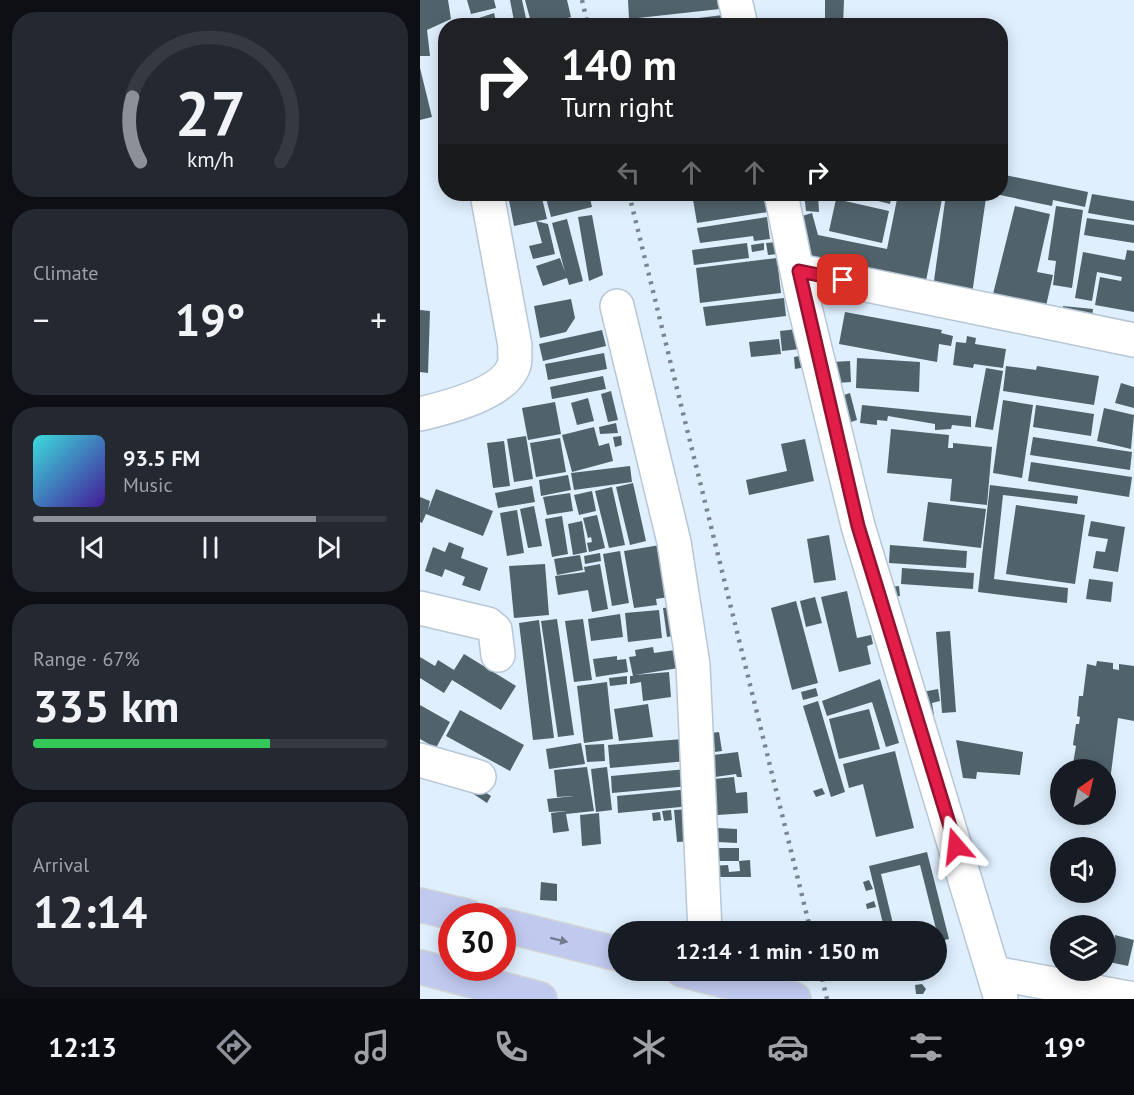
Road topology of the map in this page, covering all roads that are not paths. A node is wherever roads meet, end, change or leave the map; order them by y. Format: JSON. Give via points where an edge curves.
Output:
{"nodes":[{"id":1,"x":735,"y":0,"type":"edge"},
{"id":2,"x":739,"y":18,"type":"edge"},
{"id":3,"x":488,"y":201,"type":"edge"},
{"id":4,"x":783,"y":201,"type":"edge"},
{"id":5,"x":799,"y":271,"type":"junction"},
{"id":6,"x":618,"y":306,"type":"dead end"},
{"id":7,"x":1134,"y":340,"type":"edge"},
{"id":8,"x":420,"y":414,"type":"edge"},
{"id":9,"x":420,"y":608,"type":"edge"},
{"id":10,"x":498,"y":655,"type":"dead end"},
{"id":11,"x":420,"y":760,"type":"edge"},
{"id":12,"x":479,"y":777,"type":"dead end"},
{"id":13,"x":420,"y":904,"type":"edge"},
{"id":14,"x":438,"y":909,"type":"edge"},
{"id":15,"x":705,"y":921,"type":"edge"},
{"id":16,"x":516,"y":928,"type":"edge"},
{"id":17,"x":608,"y":952,"type":"edge"},
{"id":18,"x":420,"y":967,"type":"edge"},
{"id":19,"x":728,"y":981,"type":"edge"},
{"id":20,"x":998,"y":986,"type":"edge"},
{"id":21,"x":540,"y":999,"type":"edge"},
{"id":22,"x":792,"y":999,"type":"edge"},
{"id":23,"x":1134,"y":999,"type":"edge"}],
"edges":[{"from":1,"to":2,"type":"street"},
{"from":3,"to":8,"type":"street","via":[[514,365],[506,378],[458,406]]},
{"from":4,"to":5,"type":"street"},
{"from":5,"to":7,"type":"street"},
{"from":5,"to":20,"type":"street","via":[[858,526]]},
{"from":6,"to":15,"type":"street","via":[[674,542],[693,664]]},
{"from":9,"to":10,"type":"street","via":[[488,624],[495,630]]},
{"from":11,"to":12,"type":"street"},
{"from":13,"to":14,"type":"main road"},
{"from":16,"to":17,"type":"main road","one_way":true},
{"from":18,"to":21,"type":"main road"},
{"from":19,"to":22,"type":"main road"},
{"from":20,"to":23,"type":"street"}]}
